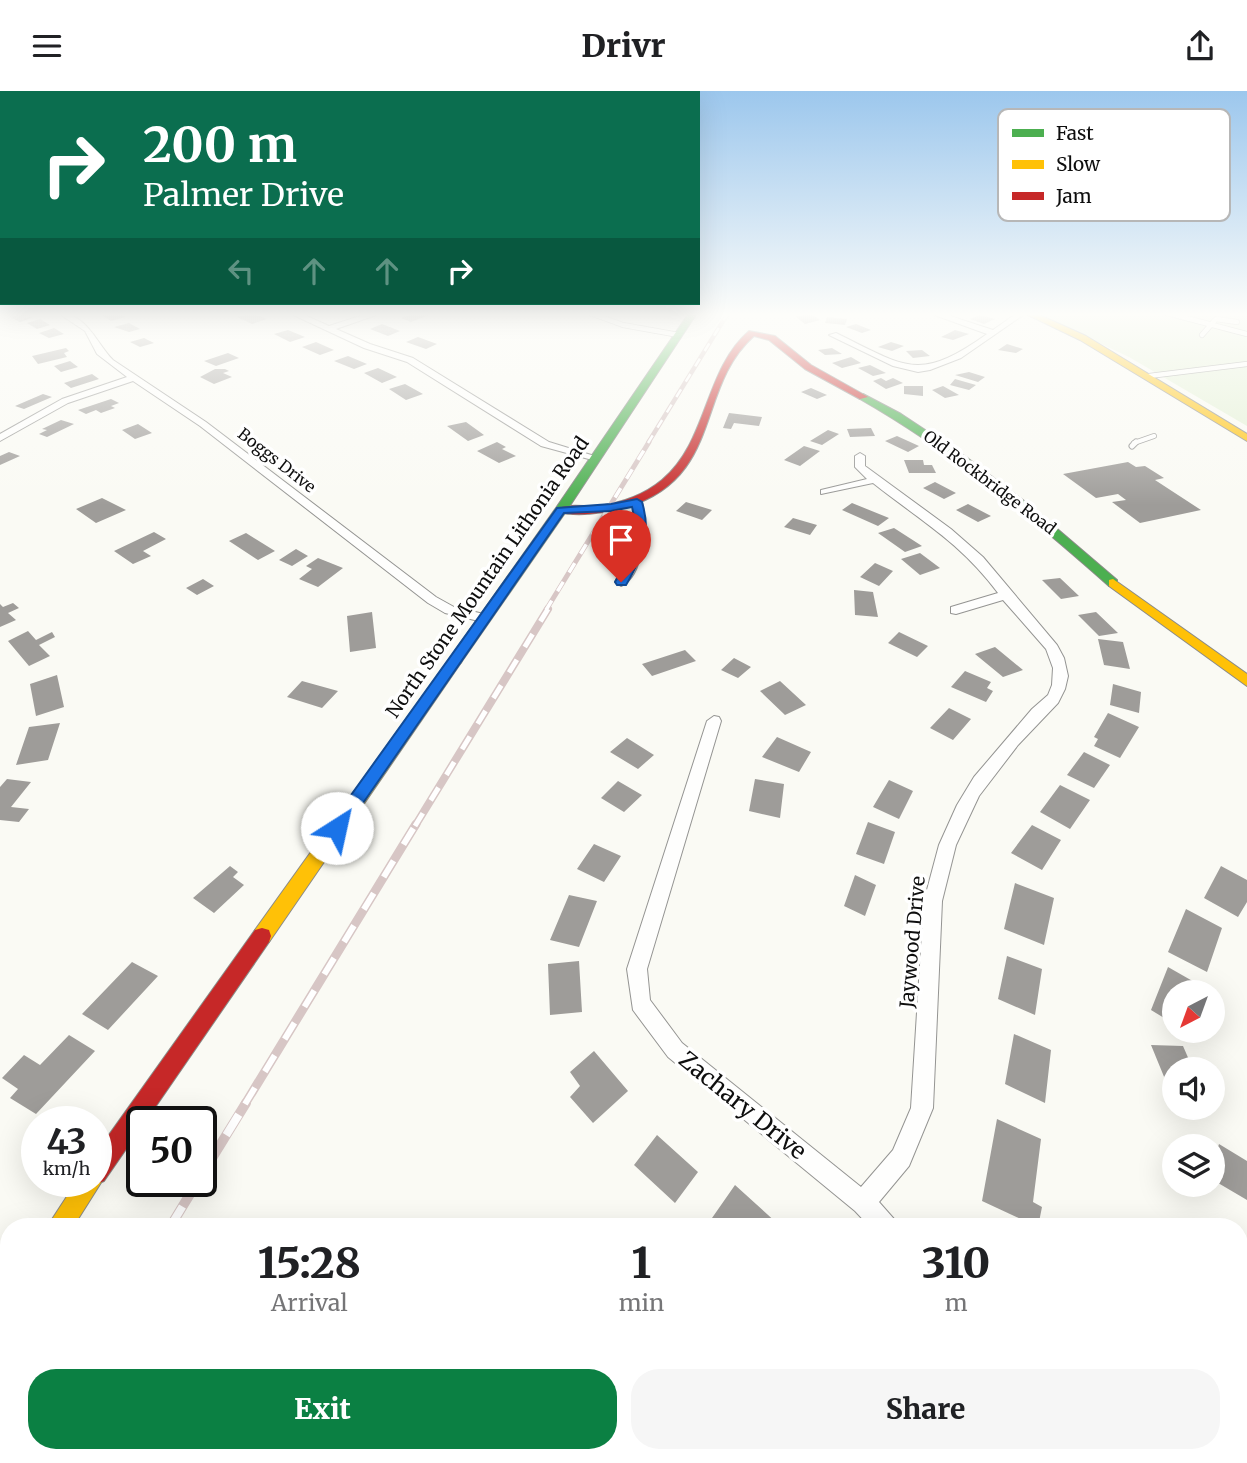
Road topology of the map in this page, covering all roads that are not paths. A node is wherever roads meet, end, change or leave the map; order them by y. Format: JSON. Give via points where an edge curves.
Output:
{"nodes":[{"id":1,"x":437,"y":377,"type":"edge"},
{"id":2,"x":651,"y":377,"type":"edge"},
{"id":3,"x":722,"y":377,"type":"edge"},
{"id":4,"x":827,"y":377,"type":"edge"},
{"id":5,"x":1151,"y":377,"type":"edge"},
{"id":6,"x":132,"y":378,"type":"joint"},
{"id":7,"x":1154,"y":436,"type":"dead end"},
{"id":8,"x":0,"y":438,"type":"edge"},
{"id":9,"x":1247,"y":438,"type":"edge"},
{"id":10,"x":1132,"y":446,"type":"dead end"},
{"id":11,"x":860,"y":456,"type":"dead end"},
{"id":12,"x":596,"y":458,"type":"junction"},
{"id":13,"x":874,"y":481,"type":"junction"},
{"id":14,"x":825,"y":492,"type":"dead end"},
{"id":15,"x":637,"y":502,"type":"junction"},
{"id":16,"x":561,"y":510,"type":"junction"},
{"id":17,"x":621,"y":582,"type":"dead end"},
{"id":18,"x":1006,"y":595,"type":"junction"},
{"id":19,"x":956,"y":610,"type":"dead end"},
{"id":20,"x":483,"y":618,"type":"junction"},
{"id":21,"x":1247,"y":681,"type":"edge"},
{"id":22,"x":714,"y":720,"type":"dead end"},
{"id":23,"x":112,"y":1151,"type":"edge"},
{"id":24,"x":80,"y":1197,"type":"edge"},
{"id":25,"x":863,"y":1203,"type":"junction"},
{"id":26,"x":65,"y":1218,"type":"edge"},
{"id":27,"x":877,"y":1218,"type":"edge"}],
"edges":[{"from":1,"to":12,"type":"street","via":[[545,444]]},
{"from":2,"to":12,"type":"main road","name":"North Stone Mountain Lithonia Road"},
{"from":3,"to":15,"type":"main road","name":"Old Rockbridge Road","via":[[690,453],[675,476]]},
{"from":4,"to":21,"type":"main road","name":"Old Rockbridge Road","via":[[906,420],[958,455],[1025,505],[1125,593]]},
{"from":5,"to":9,"type":"main road"},
{"from":6,"to":8,"type":"street","via":[[65,401]]},
{"from":6,"to":20,"type":"street","name":"Boggs Drive","via":[[203,423],[432,600]]},
{"from":7,"to":10,"type":"lane"},
{"from":11,"to":13,"type":"street","name":"Jaywood Drive","via":[[860,467]]},
{"from":12,"to":16,"type":"main road","name":"North Stone Mountain Lithonia Road"},
{"from":13,"to":14,"type":"street"},
{"from":13,"to":18,"type":"street","name":"Jaywood Drive","via":[[961,543],[998,580]]},
{"from":15,"to":16,"type":"main road"},
{"from":15,"to":17,"type":"street","via":[[639,549]]},
{"from":16,"to":20,"type":"main road","name":"North Stone Mountain Lithonia Road"},
{"from":18,"to":19,"type":"street"},
{"from":18,"to":25,"type":"street","name":"Jaywood Drive","via":[[1046,639],[1060,667],[1060,683],[1053,698],[974,790],[953,829],[933,901],[922,1108],[901,1158]]},
{"from":20,"to":23,"type":"main road","name":"North Stone Mountain Lithonia Road"},
{"from":22,"to":25,"type":"street","name":"Zachary Drive","via":[[637,969],[640,1003],[675,1050]]},
{"from":24,"to":26,"type":"main road"},
{"from":25,"to":27,"type":"street","name":"Zachary Drive"}]}
